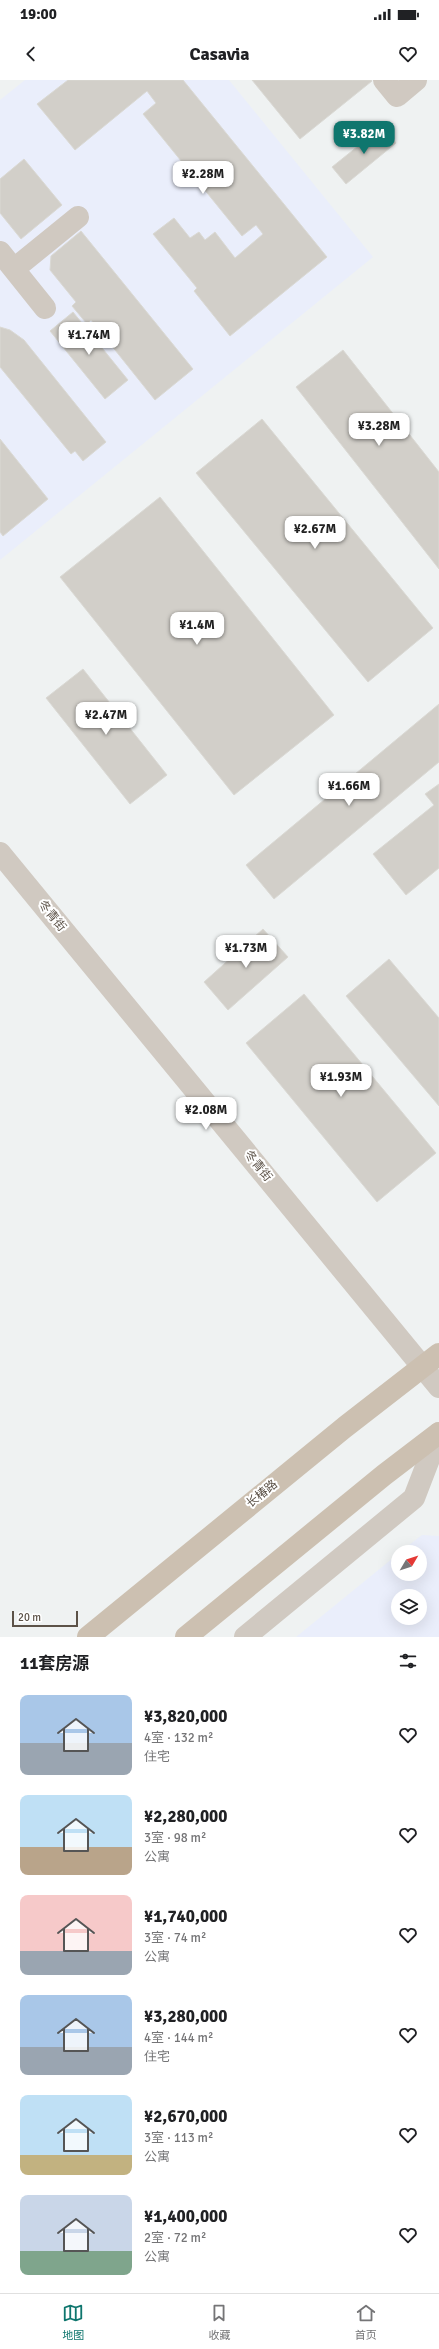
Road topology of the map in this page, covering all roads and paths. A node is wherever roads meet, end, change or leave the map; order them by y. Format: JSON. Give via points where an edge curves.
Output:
{"nodes":[{"id":1,"x":384,"y":80,"type":"edge"},
{"id":2,"x":416,"y":80,"type":"edge"},
{"id":3,"x":78,"y":217,"type":"dead end"},
{"id":4,"x":0,"y":252,"type":"edge"},
{"id":5,"x":14,"y":269,"type":"junction"},
{"id":6,"x":45,"y":308,"type":"dead end"},
{"id":7,"x":0,"y":853,"type":"edge"},
{"id":8,"x":431,"y":1360,"type":"edge"},
{"id":9,"x":439,"y":1387,"type":"edge"},
{"id":10,"x":439,"y":1433,"type":"edge"},
{"id":11,"x":88,"y":1637,"type":"edge"},
{"id":12,"x":186,"y":1637,"type":"edge"},
{"id":13,"x":245,"y":1637,"type":"edge"}],
"edges":[{"from":1,"to":2,"type":"street","via":[[397,96]]},
{"from":3,"to":5,"type":"street"},
{"from":4,"to":5,"type":"street"},
{"from":5,"to":6,"type":"street"},
{"from":7,"to":8,"type":"street","name":"冬青街"},
{"from":8,"to":9,"type":"street","name":"冬青街"},
{"from":8,"to":11,"type":"main road","name":"长椿路"},
{"from":10,"to":12,"type":"main road"},
{"from":10,"to":13,"type":"street","via":[[414,1498]]}]}
